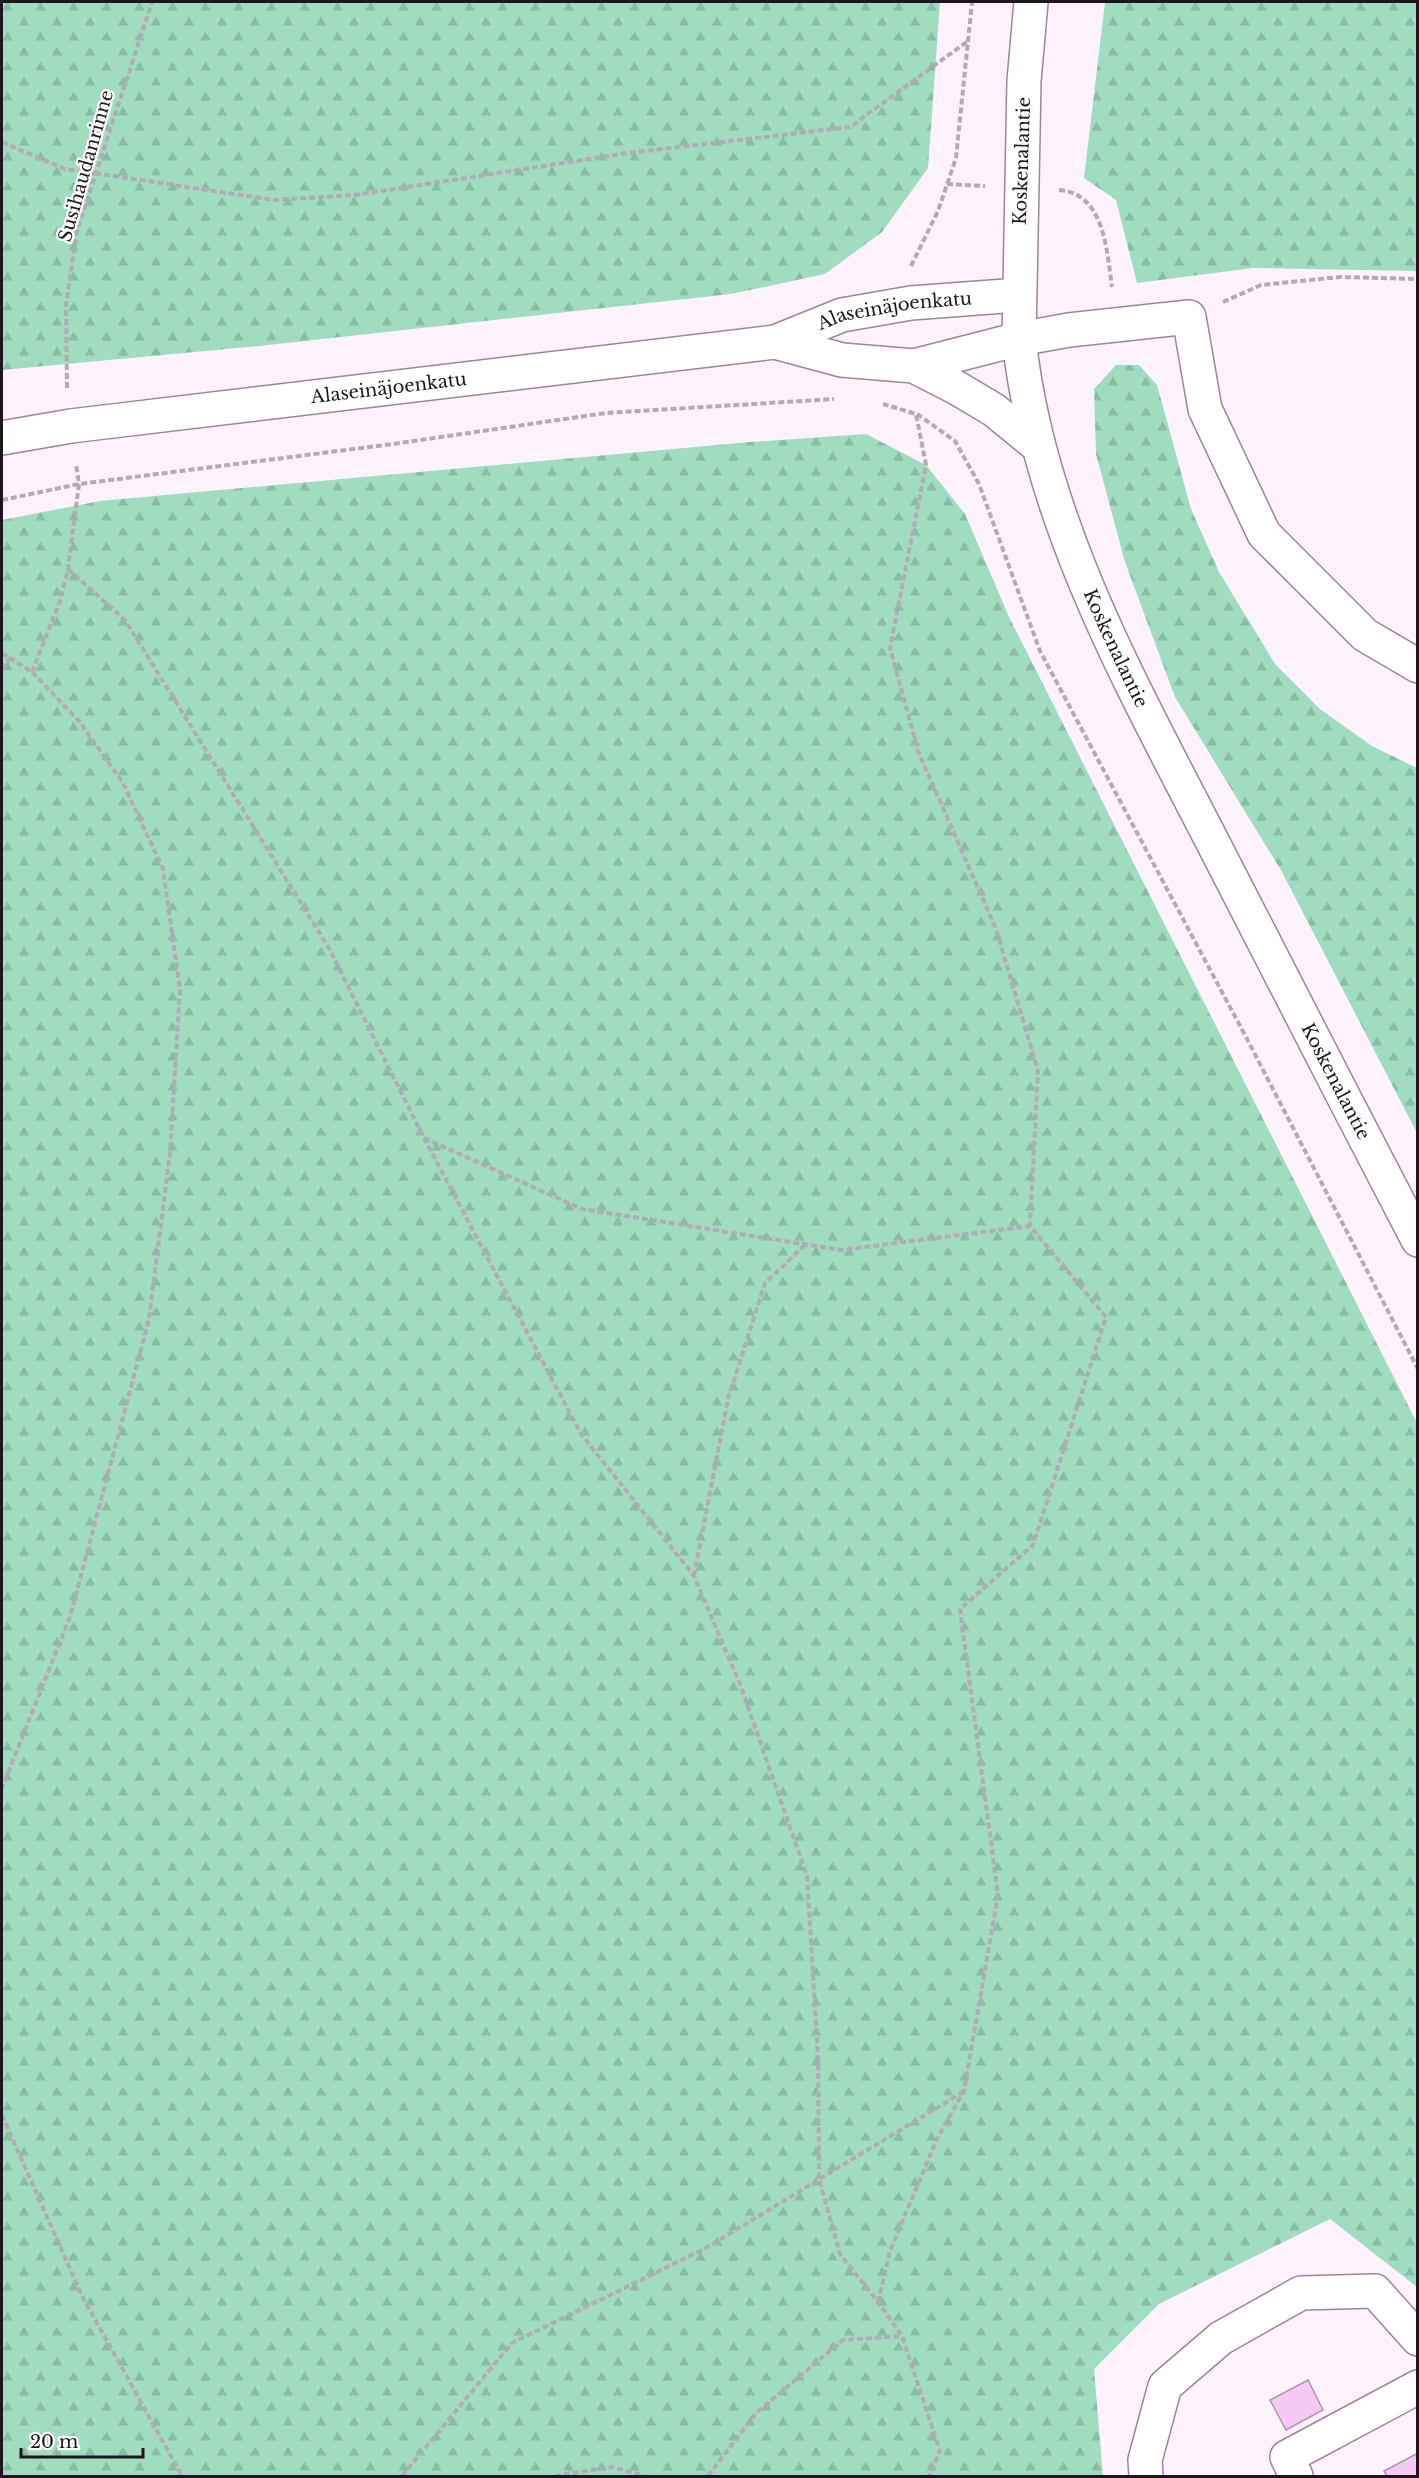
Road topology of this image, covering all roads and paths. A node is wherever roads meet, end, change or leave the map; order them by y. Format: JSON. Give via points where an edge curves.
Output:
{"nodes":[{"id":1,"x":152,"y":2,"type":"edge"},
{"id":2,"x":1031,"y":2,"type":"edge"},
{"id":3,"x":968,"y":40,"type":"dead end"},
{"id":4,"x":2,"y":142,"type":"edge"},
{"id":5,"x":94,"y":174,"type":"junction"},
{"id":6,"x":1418,"y":279,"type":"edge"},
{"id":7,"x":1019,"y":295,"type":"junction"},
{"id":8,"x":1190,"y":317,"type":"junction"},
{"id":9,"x":1019,"y":339,"type":"junction"},
{"id":10,"x":775,"y":342,"type":"junction"},
{"id":11,"x":914,"y":366,"type":"junction"},
{"id":12,"x":840,"y":398,"type":"dead end"},
{"id":13,"x":873,"y":402,"type":"dead end"},
{"id":14,"x":71,"y":426,"type":"junction"},
{"id":15,"x":2,"y":438,"type":"edge"},
{"id":16,"x":1038,"y":446,"type":"junction"},
{"id":17,"x":79,"y":484,"type":"junction"},
{"id":18,"x":2,"y":500,"type":"edge"},
{"id":19,"x":68,"y":569,"type":"junction"},
{"id":20,"x":2,"y":653,"type":"edge"},
{"id":21,"x":10,"y":658,"type":"junction"},
{"id":22,"x":1418,"y":666,"type":"edge"},
{"id":23,"x":2,"y":669,"type":"edge"},
{"id":24,"x":32,"y":672,"type":"junction"},
{"id":25,"x":424,"y":1138,"type":"junction"},
{"id":26,"x":1030,"y":1226,"type":"junction"},
{"id":27,"x":1418,"y":1240,"type":"edge"},
{"id":28,"x":806,"y":1244,"type":"junction"},
{"id":29,"x":694,"y":1576,"type":"junction"},
{"id":30,"x":2,"y":1788,"type":"edge"},
{"id":31,"x":964,"y":2091,"type":"junction"},
{"id":32,"x":2,"y":2115,"type":"edge"},
{"id":33,"x":819,"y":2179,"type":"junction"},
{"id":34,"x":878,"y":2302,"type":"junction"},
{"id":35,"x":902,"y":2336,"type":"junction"},
{"id":36,"x":1418,"y":2339,"type":"edge"},
{"id":37,"x":1418,"y":2387,"type":"edge"},
{"id":38,"x":182,"y":2476,"type":"edge"},
{"id":39,"x":402,"y":2476,"type":"edge"},
{"id":40,"x":555,"y":2476,"type":"edge"},
{"id":41,"x":645,"y":2476,"type":"edge"},
{"id":42,"x":708,"y":2476,"type":"edge"},
{"id":43,"x":928,"y":2476,"type":"edge"},
{"id":44,"x":1146,"y":2476,"type":"edge"},
{"id":45,"x":1296,"y":2476,"type":"edge"}],
"edges":[{"from":1,"to":5,"type":"path","name":"Susihaudanrinne"},
{"from":2,"to":7,"type":"street","name":"Koskenalantie","via":[[1024,81]]},
{"from":3,"to":5,"type":"path","via":[[850,127],[628,153],[355,195],[274,200]]},
{"from":4,"to":5,"type":"path","via":[[65,169]]},
{"from":5,"to":14,"type":"path","name":"Susihaudanrinne","via":[[77,231],[66,305],[66,386]]},
{"from":6,"to":8,"type":"path","via":[[1340,277],[1261,285]]},
{"from":7,"to":9,"type":"street","name":"Koskenalantie"},
{"from":7,"to":10,"type":"street","name":"Alaseinäjoenkatu","via":[[911,303],[842,315]]},
{"from":8,"to":9,"type":"street","name":"Alaseinäjoenkatu"},
{"from":8,"to":22,"type":"street","via":[[1205,409],[1264,534],[1365,636]]},
{"from":9,"to":11,"type":"street","name":"Alaseinäjoenkatu"},
{"from":9,"to":16,"type":"street","name":"Koskenalantie","via":[[1023,379]]},
{"from":10,"to":11,"type":"street","name":"Alaseinäjoenkatu","via":[[842,360]]},
{"from":10,"to":14,"type":"street","name":"Alaseinäjoenkatu"},
{"from":11,"to":16,"type":"street","name":"Alaseinäjoenkatu","via":[[994,410]]},
{"from":12,"to":17,"type":"path","via":[[606,413]]},
{"from":13,"to":26,"type":"path","via":[[916,414],[926,465],[890,648],[918,751],[996,929],[1038,1071]]},
{"from":14,"to":15,"type":"street","name":"Alaseinäjoenkatu"},
{"from":14,"to":17,"type":"path","name":"Susihaudanrinne"},
{"from":16,"to":27,"type":"street","name":"Koskenalantie","via":[[1076,559],[1125,672]]},
{"from":17,"to":18,"type":"path"},
{"from":17,"to":19,"type":"path","name":"Susihaudanrinne"},
{"from":19,"to":24,"type":"path","name":"Susihaudanrinne","via":[[60,601]]},
{"from":19,"to":25,"type":"path","via":[[125,620],[330,950]]},
{"from":20,"to":21,"type":"path"},
{"from":21,"to":23,"type":"path"},
{"from":21,"to":24,"type":"path"},
{"from":24,"to":30,"type":"path","via":[[79,721],[123,783],[163,869],[180,990],[170,1153],[149,1318],[70,1617]]},
{"from":25,"to":28,"type":"path","via":[[582,1209]]},
{"from":25,"to":29,"type":"path","via":[[581,1434]]},
{"from":26,"to":28,"type":"path","via":[[841,1250]]},
{"from":26,"to":31,"type":"path","via":[[1106,1317],[1033,1545],[960,1609],[998,1895]]},
{"from":28,"to":29,"type":"path","via":[[765,1283],[728,1399]]},
{"from":29,"to":33,"type":"path","via":[[740,1684],[807,1876],[818,2058]]},
{"from":31,"to":33,"type":"path"},
{"from":31,"to":34,"type":"path","via":[[936,2141],[890,2251]]},
{"from":32,"to":38,"type":"path","via":[[82,2296]]},
{"from":33,"to":34,"type":"path","via":[[840,2254]]},
{"from":33,"to":39,"type":"path","via":[[706,2248],[512,2343]]},
{"from":34,"to":35,"type":"path"},
{"from":35,"to":42,"type":"path","via":[[843,2340],[756,2413]]},
{"from":35,"to":43,"type":"path","via":[[940,2451]]},
{"from":36,"to":44,"type":"street","via":[[1375,2291],[1300,2293],[1221,2338],[1165,2386],[1145,2460]]},
{"from":37,"to":45,"type":"street","via":[[1287,2457]]},
{"from":40,"to":41,"type":"path","via":[[612,2467]]}]}
